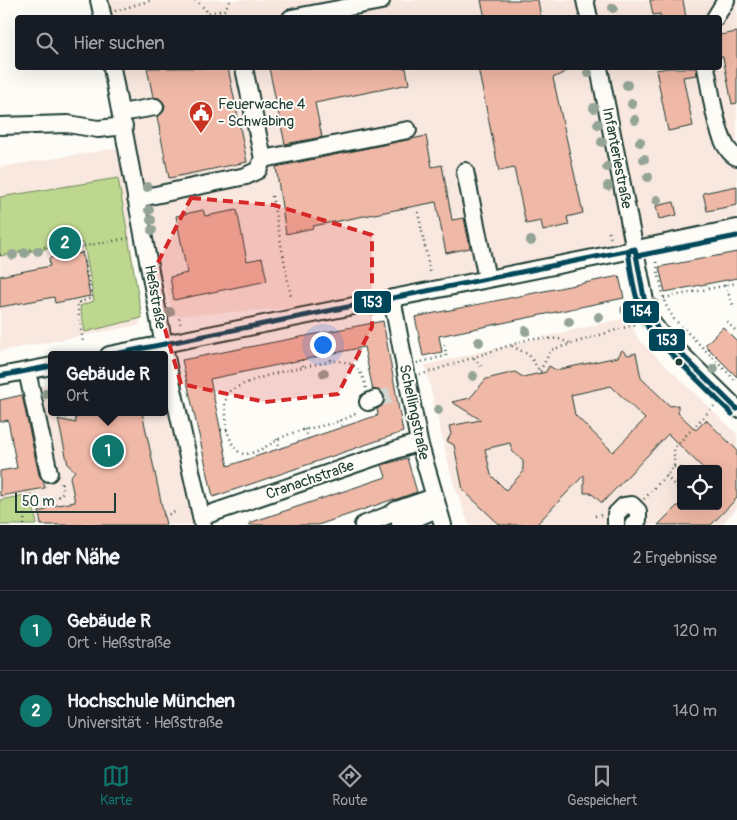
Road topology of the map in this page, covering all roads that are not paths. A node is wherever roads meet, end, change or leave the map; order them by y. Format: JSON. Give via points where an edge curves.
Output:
{"nodes":[{"id":1,"x":99,"y":0,"type":"edge"},
{"id":2,"x":585,"y":0,"type":"edge"},
{"id":3,"x":726,"y":0,"type":"edge"},
{"id":4,"x":381,"y":1,"type":"edge"},
{"id":5,"x":102,"y":15,"type":"edge"},
{"id":6,"x":307,"y":15,"type":"edge"},
{"id":7,"x":588,"y":15,"type":"edge"},
{"id":8,"x":716,"y":15,"type":"edge"},
{"id":9,"x":112,"y":70,"type":"edge"},
{"id":10,"x":244,"y":70,"type":"edge"},
{"id":11,"x":599,"y":70,"type":"edge"},
{"id":12,"x":706,"y":70,"type":"edge"},
{"id":13,"x":155,"y":107,"type":"dead end"},
{"id":14,"x":122,"y":119,"type":"junction"},
{"id":15,"x":0,"y":126,"type":"edge"},
{"id":16,"x":408,"y":130,"type":"dead end"},
{"id":17,"x":737,"y":157,"type":"edge"},
{"id":18,"x":263,"y":159,"type":"junction"},
{"id":19,"x":465,"y":171,"type":"dead end"},
{"id":20,"x":136,"y":199,"type":"junction"},
{"id":21,"x":737,"y":228,"type":"edge"},
{"id":22,"x":635,"y":249,"type":"junction"},
{"id":23,"x":487,"y":279,"type":"junction"},
{"id":24,"x":392,"y":298,"type":"junction"},
{"id":25,"x":164,"y":344,"type":"junction"},
{"id":26,"x":129,"y":351,"type":"edge"},
{"id":27,"x":166,"y":351,"type":"edge"},
{"id":28,"x":168,"y":363,"type":"edge"},
{"id":29,"x":48,"y":367,"type":"edge"},
{"id":30,"x":27,"y":371,"type":"junction"},
{"id":31,"x":0,"y":376,"type":"edge"},
{"id":32,"x":737,"y":409,"type":"edge"},
{"id":33,"x":420,"y":442,"type":"junction"},
{"id":34,"x":49,"y":473,"type":"dead end"},
{"id":35,"x":436,"y":503,"type":"junction"},
{"id":36,"x":202,"y":521,"type":"edge"},
{"id":37,"x":364,"y":525,"type":"edge"},
{"id":38,"x":400,"y":525,"type":"edge"},
{"id":39,"x":442,"y":525,"type":"edge"},
{"id":40,"x":616,"y":525,"type":"edge"},
{"id":41,"x":633,"y":525,"type":"edge"}],
"edges":[{"from":1,"to":5,"type":"street"},
{"from":2,"to":7,"type":"street"},
{"from":3,"to":8,"type":"street"},
{"from":4,"to":6,"type":"street"},
{"from":9,"to":14,"type":"street","name":"Heßstraße"},
{"from":10,"to":18,"type":"street"},
{"from":11,"to":22,"type":"street","name":"Infanteriestraße"},
{"from":12,"to":17,"type":"street","via":[[720,135],[726,147]]},
{"from":13,"to":14,"type":"street"},
{"from":14,"to":15,"type":"street","via":[[98,129],[68,124]]},
{"from":14,"to":20,"type":"street","name":"Heßstraße","via":[[124,161]]},
{"from":16,"to":18,"type":"street"},
{"from":18,"to":20,"type":"street","via":[[258,170],[246,176]]},
{"from":19,"to":23,"type":"street"},
{"from":20,"to":25,"type":"street","name":"Heßstraße"},
{"from":21,"to":22,"type":"street"},
{"from":22,"to":23,"type":"street"},
{"from":22,"to":32,"type":"street","name":"Infanteriestraße","via":[[650,320]]},
{"from":23,"to":24,"type":"street"},
{"from":24,"to":25,"type":"street"},
{"from":24,"to":33,"type":"street","name":"Schellingstraße","via":[[404,383]]},
{"from":25,"to":26,"type":"street"},
{"from":25,"to":27,"type":"street","name":"Heßstraße"},
{"from":28,"to":36,"type":"street","name":"Heßstraße"},
{"from":29,"to":30,"type":"street"},
{"from":30,"to":31,"type":"street"},
{"from":30,"to":34,"type":"street"},
{"from":33,"to":35,"type":"street","name":"Schellingstraße"},
{"from":33,"to":36,"type":"street","name":"Cranachstraße"},
{"from":35,"to":37,"type":"street","via":[[396,510]]},
{"from":35,"to":38,"type":"street"},
{"from":35,"to":39,"type":"street","name":"Schellingstraße"},
{"from":40,"to":41,"type":"street","via":[[616,514],[624,506],[632,505],[638,511],[638,520]]}]}
